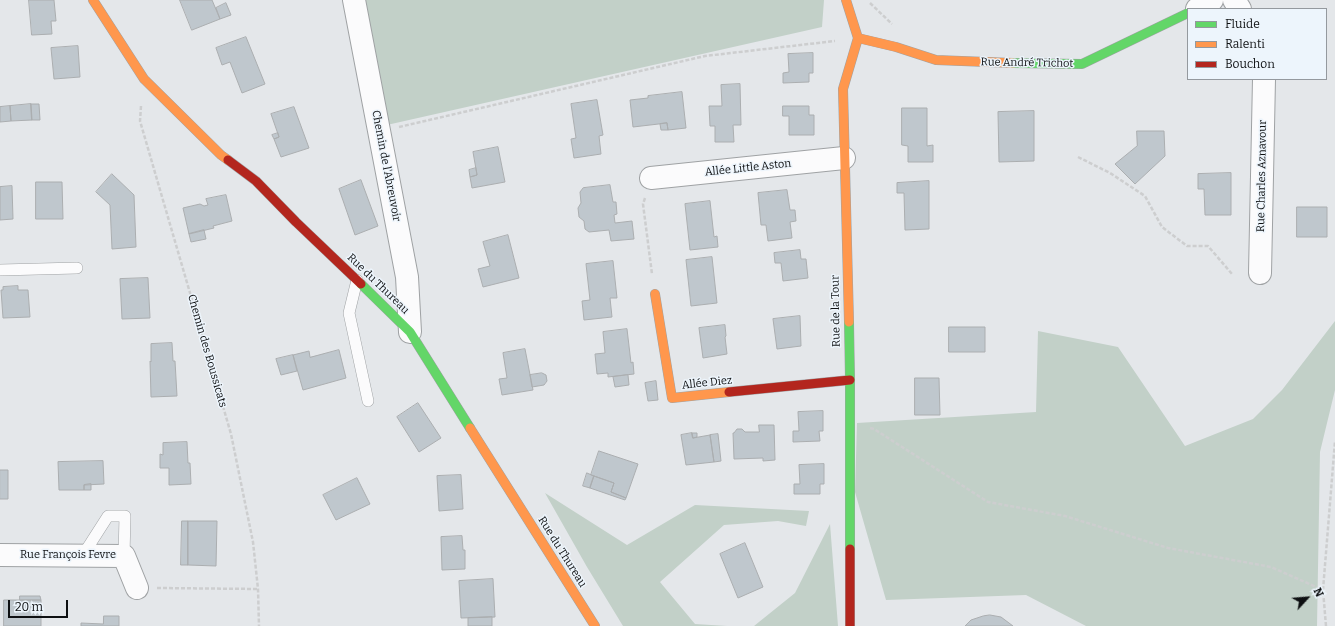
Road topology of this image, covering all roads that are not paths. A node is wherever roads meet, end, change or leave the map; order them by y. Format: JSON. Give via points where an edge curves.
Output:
{"nodes":[{"id":1,"x":93,"y":0,"type":"edge"},
{"id":2,"x":354,"y":0,"type":"edge"},
{"id":3,"x":846,"y":0,"type":"edge"},
{"id":4,"x":1212,"y":0,"type":"edge"},
{"id":5,"x":1199,"y":8,"type":"edge"},
{"id":6,"x":1187,"y":13,"type":"edge"},
{"id":7,"x":858,"y":38,"type":"junction"},
{"id":8,"x":1264,"y":80,"type":"edge"},
{"id":9,"x":844,"y":158,"type":"junction"},
{"id":10,"x":651,"y":178,"type":"road end"},
{"id":11,"x":77,"y":268,"type":"dead end"},
{"id":12,"x":0,"y":270,"type":"edge"},
{"id":13,"x":1260,"y":273,"type":"dead end"},
{"id":14,"x":357,"y":280,"type":"junction"},
{"id":15,"x":655,"y":294,"type":"road end"},
{"id":16,"x":410,"y":332,"type":"junction"},
{"id":17,"x":850,"y":380,"type":"junction"},
{"id":18,"x":368,"y":402,"type":"dead end"},
{"id":19,"x":0,"y":555,"type":"edge"},
{"id":20,"x":83,"y":555,"type":"junction"},
{"id":21,"x":124,"y":556,"type":"junction"},
{"id":22,"x":137,"y":588,"type":"road end"},
{"id":23,"x":595,"y":626,"type":"edge"},
{"id":24,"x":850,"y":626,"type":"edge"}],
"edges":[{"from":1,"to":14,"type":"street","name":"Rue du Thureau","via":[[144,79],[221,155],[256,181]]},
{"from":2,"to":16,"type":"street","name":"Chemin de l'Abreuvoir","via":[[407,277]]},
{"from":3,"to":7,"type":"street"},
{"from":4,"to":5,"type":"street"},
{"from":6,"to":7,"type":"street","name":"Rue André Trichot","via":[[1082,64],[936,60]]},
{"from":7,"to":9,"type":"street","name":"Rue de la Tour","via":[[843,89]]},
{"from":8,"to":13,"type":"street","name":"Rue Charles Aznavour"},
{"from":9,"to":10,"type":"street","name":"Allée Little Aston"},
{"from":9,"to":17,"type":"street","name":"Rue de la Tour"},
{"from":11,"to":12,"type":"lane"},
{"from":14,"to":16,"type":"street","name":"Rue du Thureau"},
{"from":14,"to":18,"type":"lane","via":[[349,313]]},
{"from":15,"to":17,"type":"street","name":"Allée Diez","via":[[672,398]]},
{"from":16,"to":23,"type":"street","name":"Rue du Thureau"},
{"from":17,"to":24,"type":"street","name":"Rue de la Tour"},
{"from":19,"to":20,"type":"street","name":"Rue François Fevre"},
{"from":20,"to":21,"type":"street","name":"Rue François Fevre"},
{"from":20,"to":21,"type":"lane","via":[[108,516],[125,516]]},
{"from":21,"to":22,"type":"street","name":"Rue François Fevre"}]}
